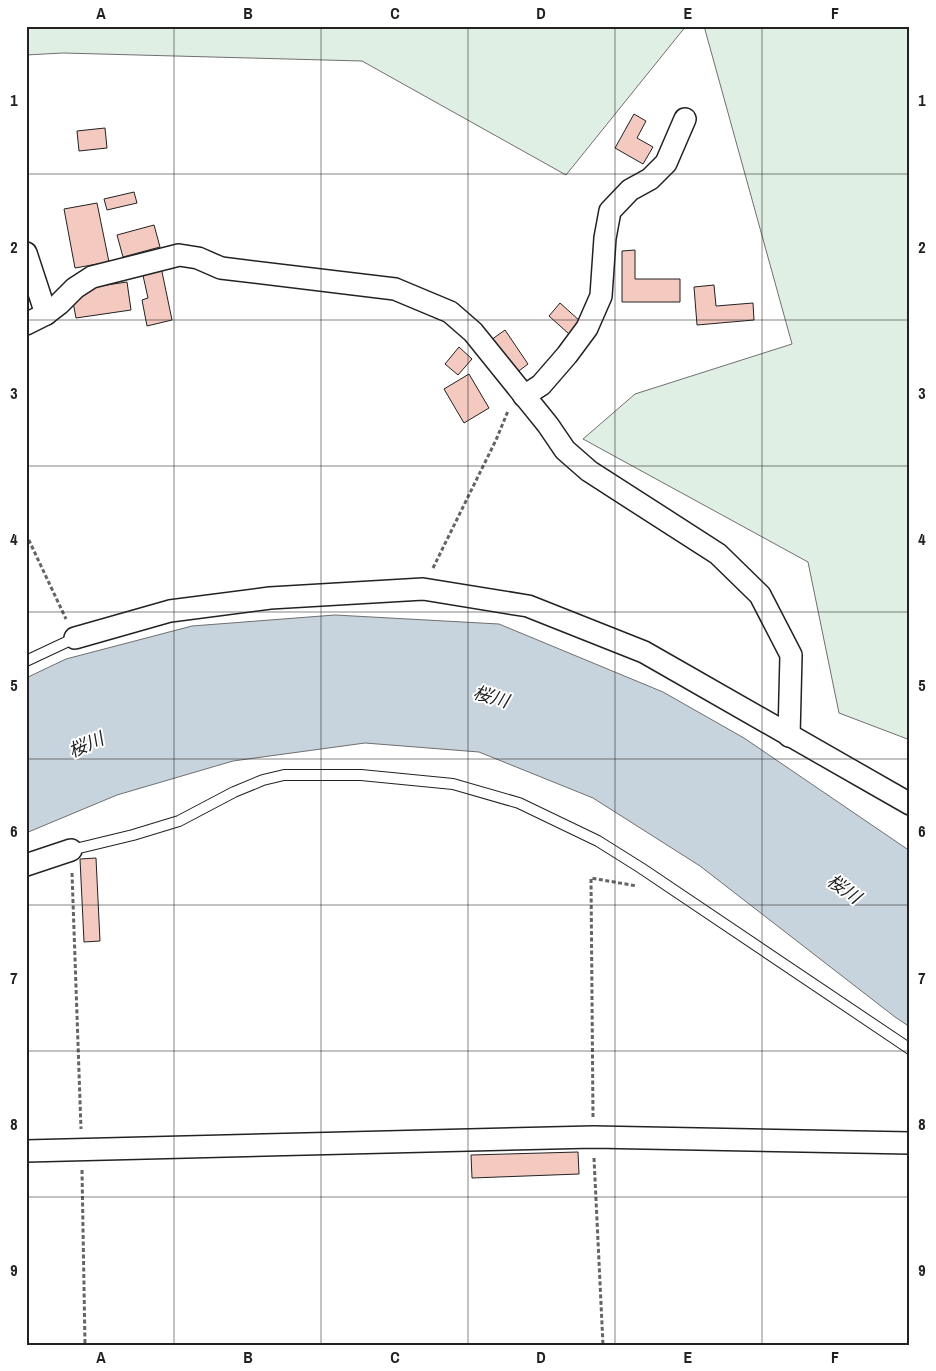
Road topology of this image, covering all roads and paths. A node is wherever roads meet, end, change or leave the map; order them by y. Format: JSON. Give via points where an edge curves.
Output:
{"nodes":[{"id":1,"x":685,"y":119,"type":"dead end"},
{"id":2,"x":26,"y":253,"type":"edge"},
{"id":3,"x":46,"y":314,"type":"junction"},
{"id":4,"x":26,"y":324,"type":"edge"},
{"id":5,"x":524,"y":396,"type":"junction"},
{"id":6,"x":26,"y":534,"type":"edge"},
{"id":7,"x":423,"y":589,"type":"junction"},
{"id":8,"x":75,"y":638,"type":"junction"},
{"id":9,"x":26,"y":661,"type":"edge"},
{"id":10,"x":790,"y":736,"type":"junction"},
{"id":11,"x":910,"y":804,"type":"edge"},
{"id":12,"x":71,"y":850,"type":"junction"},
{"id":13,"x":26,"y":865,"type":"edge"},
{"id":14,"x":591,"y":878,"type":"dead end"},
{"id":15,"x":910,"y":1049,"type":"edge"},
{"id":16,"x":594,"y":1137,"type":"junction"},
{"id":17,"x":910,"y":1143,"type":"edge"},
{"id":18,"x":82,"y":1150,"type":"junction"},
{"id":19,"x":26,"y":1151,"type":"edge"},
{"id":20,"x":85,"y":1345,"type":"edge"},
{"id":21,"x":603,"y":1345,"type":"edge"}],
"edges":[{"from":1,"to":5,"type":"street","via":[[666,163],[650,179],[630,190],[610,211],[602,296],[587,328],[541,385]]},
{"from":2,"to":3,"type":"street"},
{"from":3,"to":4,"type":"street"},
{"from":3,"to":5,"type":"street","via":[[92,277],[179,255],[198,258],[221,268],[395,289],[450,312],[473,332]]},
{"from":5,"to":7,"type":"path","via":[[513,402],[507,412]]},
{"from":5,"to":10,"type":"street","via":[[565,450],[589,471],[718,554],[760,595],[791,655]]},
{"from":6,"to":8,"type":"path"},
{"from":7,"to":8,"type":"street","via":[[270,598],[170,611]]},
{"from":7,"to":10,"type":"street","via":[[528,606],[635,649]]},
{"from":8,"to":9,"type":"lane"},
{"from":10,"to":11,"type":"street"},
{"from":12,"to":13,"type":"street"},
{"from":12,"to":15,"type":"lane","via":[[178,821],[234,792],[284,775],[361,775],[453,784],[519,802],[598,841]]},
{"from":12,"to":18,"type":"path"},
{"from":14,"to":16,"type":"path"},
{"from":16,"to":17,"type":"street"},
{"from":16,"to":18,"type":"street"},
{"from":16,"to":21,"type":"path"},
{"from":18,"to":19,"type":"street"},
{"from":18,"to":20,"type":"path"}]}
